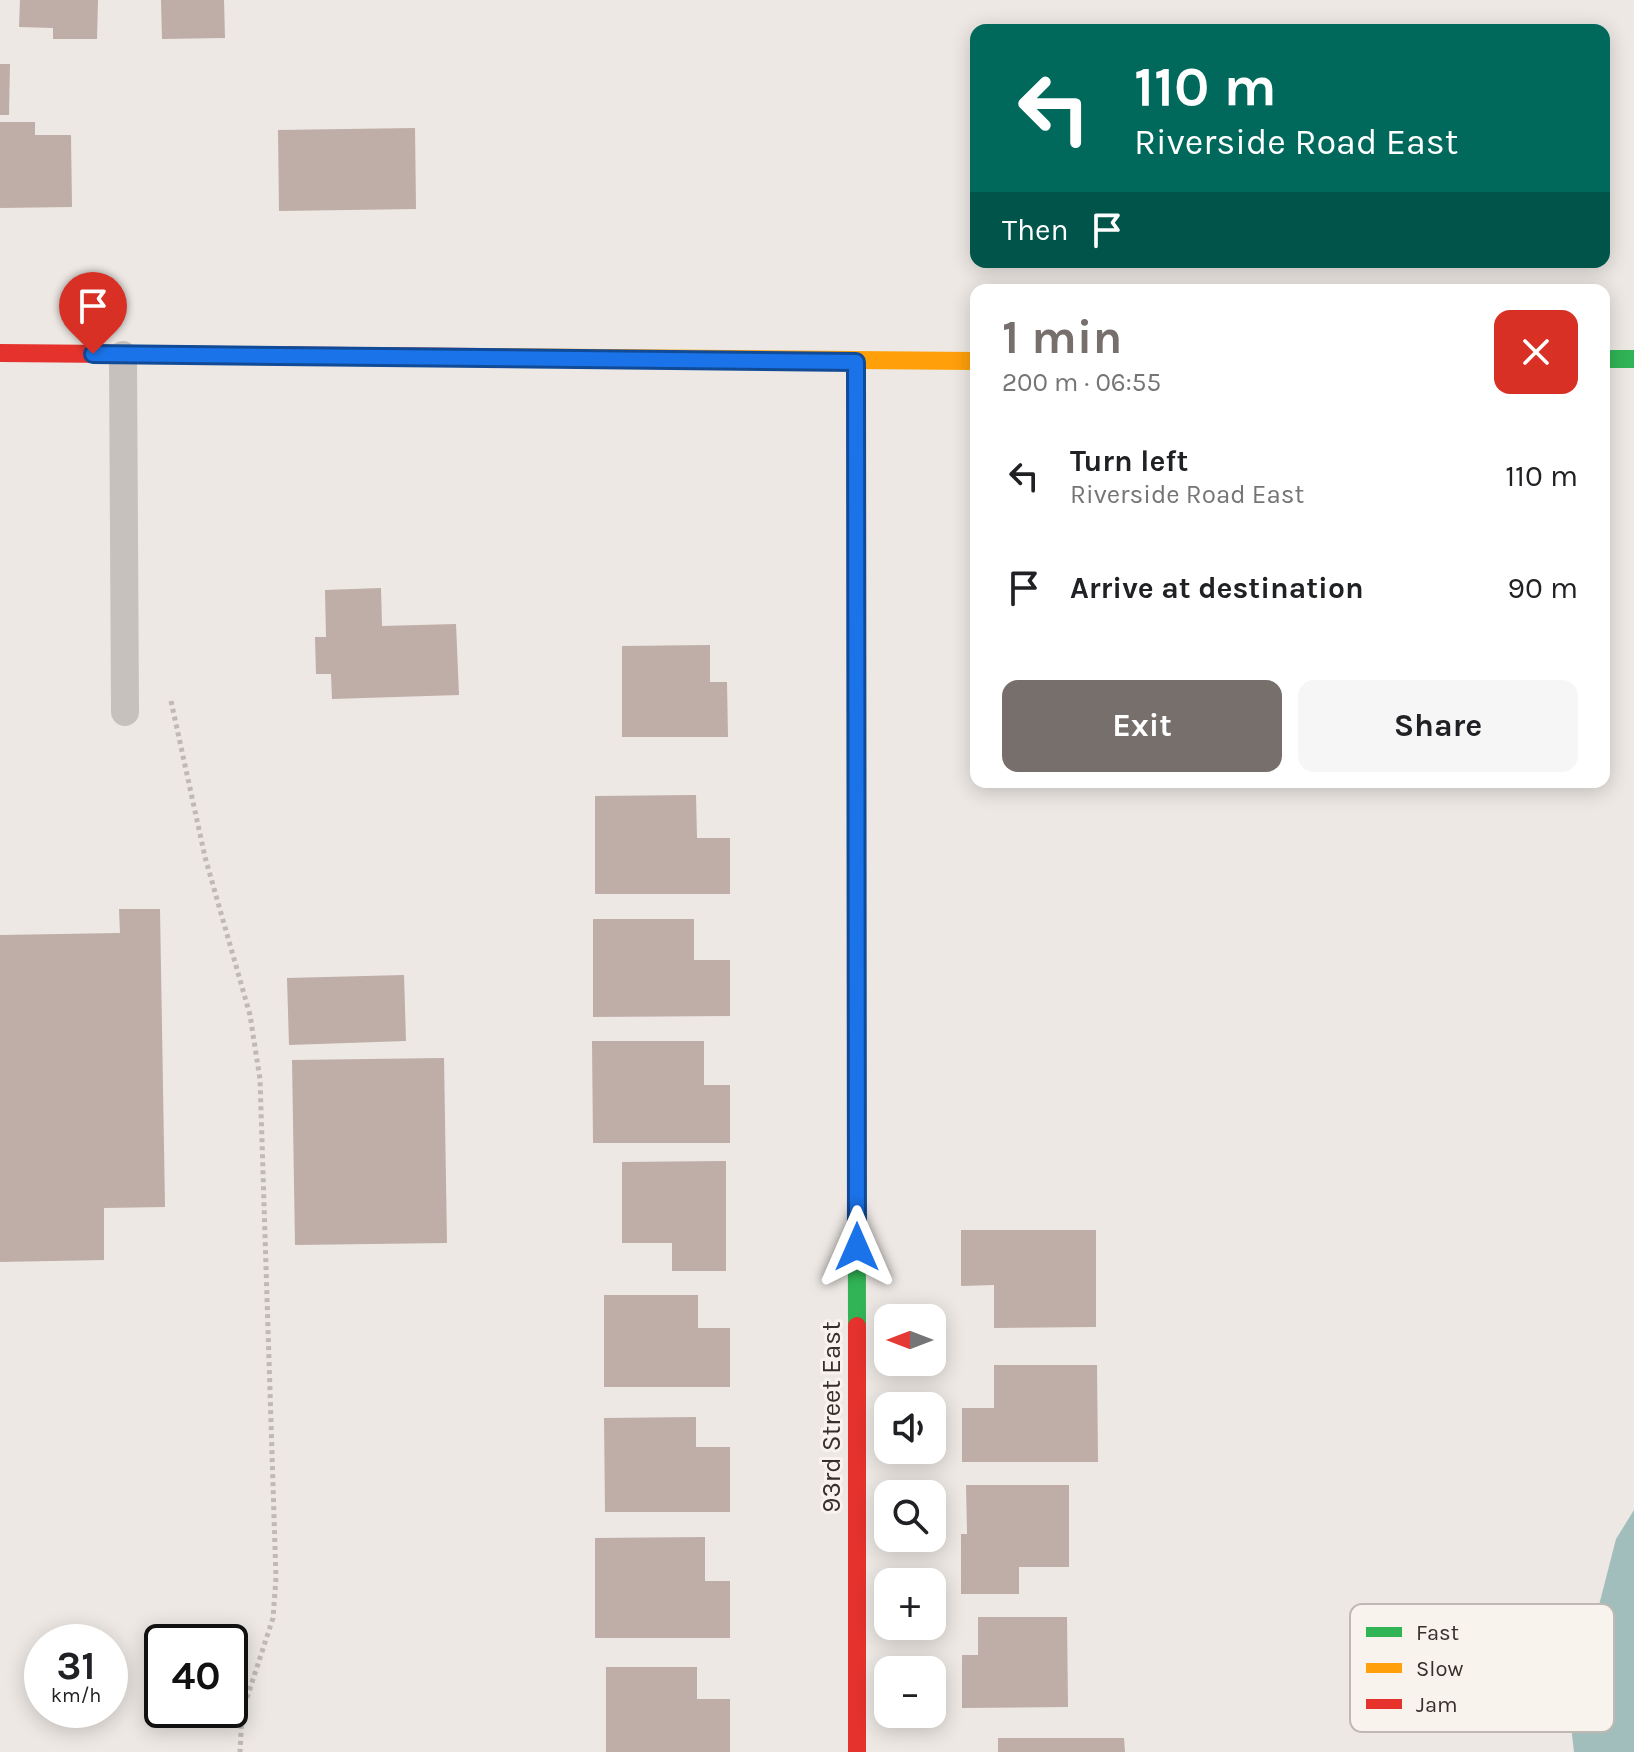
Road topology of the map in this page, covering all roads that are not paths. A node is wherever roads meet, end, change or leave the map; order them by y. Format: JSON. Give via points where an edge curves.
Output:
{"nodes":[{"id":1,"x":0,"y":353,"type":"edge"},
{"id":2,"x":123,"y":355,"type":"junction"},
{"id":3,"x":1610,"y":359,"type":"edge"},
{"id":4,"x":1634,"y":359,"type":"edge"},
{"id":5,"x":970,"y":361,"type":"edge"},
{"id":6,"x":856,"y":362,"type":"junction"},
{"id":7,"x":125,"y":712,"type":"dead end"},
{"id":8,"x":857,"y":1752,"type":"edge"}],
"edges":[{"from":1,"to":2,"type":"street"},
{"from":2,"to":6,"type":"street"},
{"from":2,"to":7,"type":"lane"},
{"from":3,"to":4,"type":"street"},
{"from":5,"to":6,"type":"street"},
{"from":6,"to":8,"type":"street","name":"93rd Street East"}]}
